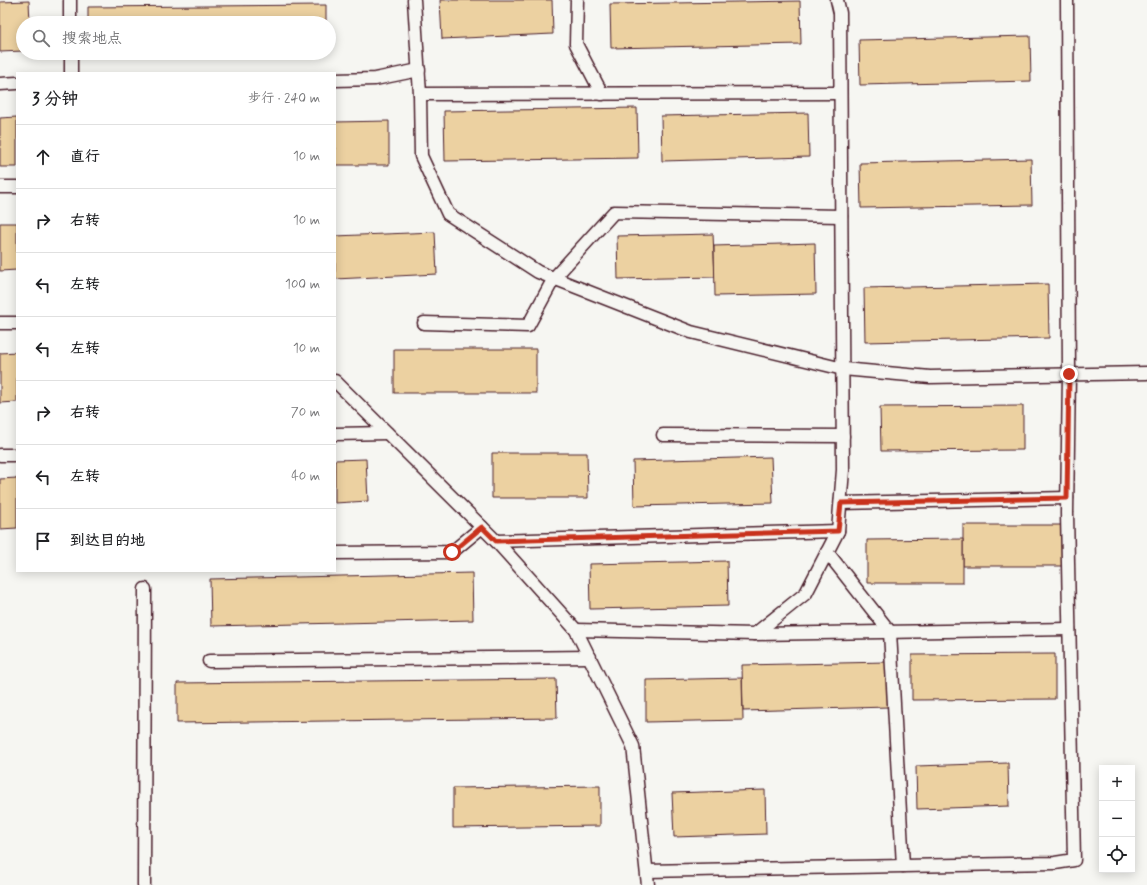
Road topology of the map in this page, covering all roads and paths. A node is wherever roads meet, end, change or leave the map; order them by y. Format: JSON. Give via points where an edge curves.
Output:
{"nodes":[{"id":1,"x":70,"y":0,"type":"edge"},
{"id":2,"x":414,"y":0,"type":"edge"},
{"id":3,"x":577,"y":0,"type":"edge"},
{"id":4,"x":837,"y":0,"type":"edge"},
{"id":5,"x":1067,"y":0,"type":"edge"},
{"id":6,"x":70,"y":16,"type":"edge"},
{"id":7,"x":71,"y":60,"type":"edge"},
{"id":8,"x":419,"y":70,"type":"junction"},
{"id":9,"x":71,"y":72,"type":"edge"},
{"id":10,"x":336,"y":80,"type":"edge"},
{"id":11,"x":16,"y":83,"type":"edge"},
{"id":12,"x":0,"y":84,"type":"edge"},
{"id":13,"x":420,"y":94,"type":"junction"},
{"id":14,"x":602,"y":94,"type":"junction"},
{"id":15,"x":840,"y":94,"type":"junction"},
{"id":16,"x":0,"y":187,"type":"edge"},
{"id":17,"x":16,"y":187,"type":"edge"},
{"id":18,"x":842,"y":216,"type":"junction"},
{"id":19,"x":554,"y":278,"type":"junction"},
{"id":20,"x":424,"y":322,"type":"dead end"},
{"id":21,"x":0,"y":323,"type":"edge"},
{"id":22,"x":16,"y":323,"type":"edge"},
{"id":23,"x":843,"y":369,"type":"junction"},
{"id":24,"x":1147,"y":373,"type":"edge"},
{"id":25,"x":1069,"y":374,"type":"junction"},
{"id":26,"x":336,"y":382,"type":"edge"},
{"id":27,"x":387,"y":433,"type":"junction"},
{"id":28,"x":336,"y":434,"type":"edge"},
{"id":29,"x":663,"y":435,"type":"dead end"},
{"id":30,"x":843,"y":436,"type":"junction"},
{"id":31,"x":0,"y":455,"type":"edge"},
{"id":32,"x":16,"y":455,"type":"edge"},
{"id":33,"x":1067,"y":498,"type":"junction"},
{"id":34,"x":841,"y":503,"type":"junction"},
{"id":35,"x":482,"y":527,"type":"junction"},
{"id":36,"x":838,"y":531,"type":"junction"},
{"id":37,"x":496,"y":541,"type":"junction"},
{"id":38,"x":828,"y":552,"type":"junction"},
{"id":39,"x":336,"y":553,"type":"edge"},
{"id":40,"x":145,"y":589,"type":"dead end"},
{"id":41,"x":1070,"y":628,"type":"junction"},
{"id":42,"x":576,"y":630,"type":"junction"},
{"id":43,"x":890,"y":632,"type":"junction"},
{"id":44,"x":755,"y":634,"type":"junction"},
{"id":45,"x":590,"y":657,"type":"junction"},
{"id":46,"x":209,"y":661,"type":"dead end"},
{"id":47,"x":903,"y":866,"type":"junction"},
{"id":48,"x":647,"y":871,"type":"junction"},
{"id":49,"x":144,"y":885,"type":"edge"},
{"id":50,"x":648,"y":885,"type":"edge"}],
"edges":[{"from":1,"to":6,"type":"lane"},
{"from":2,"to":8,"type":"lane"},
{"from":3,"to":14,"type":"lane","via":[[576,44]]},
{"from":4,"to":15,"type":"lane","via":[[840,14]]},
{"from":5,"to":25,"type":"lane"},
{"from":7,"to":9,"type":"lane"},
{"from":8,"to":10,"type":"lane","via":[[375,80]]},
{"from":8,"to":13,"type":"lane"},
{"from":11,"to":12,"type":"lane"},
{"from":13,"to":14,"type":"lane"},
{"from":13,"to":19,"type":"lane","via":[[421,156],[448,214],[538,272]]},
{"from":14,"to":15,"type":"lane"},
{"from":15,"to":18,"type":"lane"},
{"from":16,"to":17,"type":"lane"},
{"from":18,"to":19,"type":"lane","via":[[614,212]]},
{"from":18,"to":23,"type":"lane"},
{"from":19,"to":20,"type":"lane","via":[[528,326]]},
{"from":19,"to":23,"type":"lane","via":[[691,332]]},
{"from":21,"to":22,"type":"lane"},
{"from":23,"to":25,"type":"lane","via":[[930,377]]},
{"from":23,"to":30,"type":"lane"},
{"from":24,"to":25,"type":"lane"},
{"from":25,"to":33,"type":"lane"},
{"from":26,"to":27,"type":"lane"},
{"from":27,"to":28,"type":"lane"},
{"from":27,"to":35,"type":"lane"},
{"from":29,"to":30,"type":"lane"},
{"from":30,"to":34,"type":"lane","via":[[844,470]]},
{"from":31,"to":32,"type":"lane"},
{"from":33,"to":34,"type":"lane"},
{"from":33,"to":41,"type":"lane"},
{"from":34,"to":36,"type":"lane"},
{"from":35,"to":37,"type":"lane"},
{"from":35,"to":39,"type":"lane","via":[[452,552]]},
{"from":36,"to":37,"type":"lane"},
{"from":36,"to":38,"type":"lane"},
{"from":37,"to":42,"type":"lane"},
{"from":38,"to":43,"type":"lane"},
{"from":38,"to":44,"type":"lane","via":[[806,593]]},
{"from":40,"to":49,"type":"lane"},
{"from":41,"to":43,"type":"lane"},
{"from":41,"to":47,"type":"lane","via":[[1074,860],[1056,863]]},
{"from":42,"to":44,"type":"lane"},
{"from":42,"to":45,"type":"lane"},
{"from":43,"to":44,"type":"lane"},
{"from":43,"to":47,"type":"lane"},
{"from":45,"to":46,"type":"lane"},
{"from":45,"to":48,"type":"lane","via":[[633,746]]},
{"from":47,"to":48,"type":"lane"},
{"from":48,"to":50,"type":"lane"}]}
